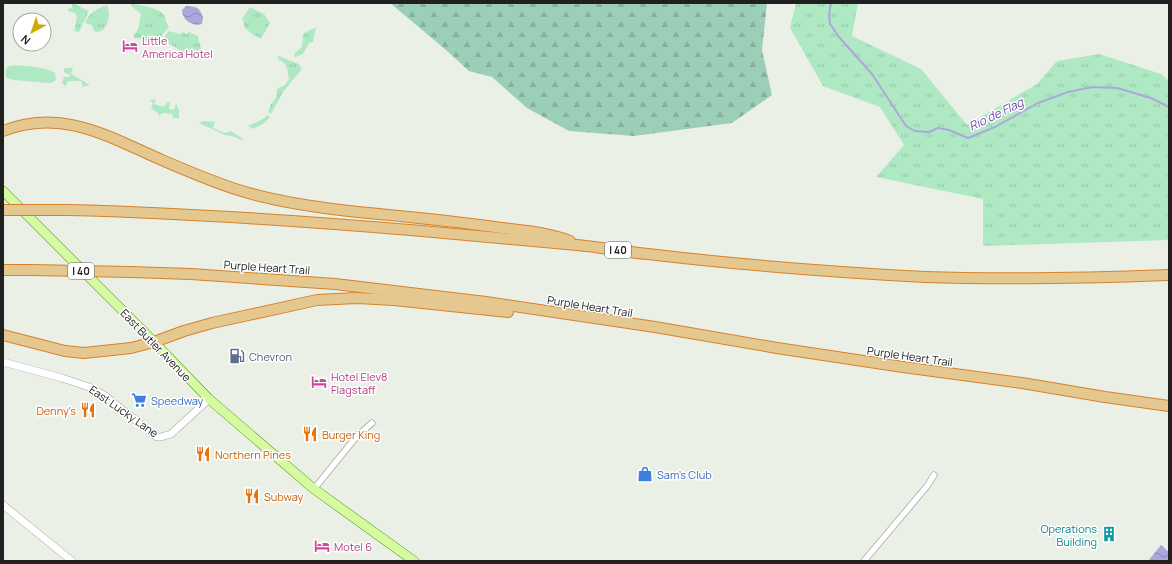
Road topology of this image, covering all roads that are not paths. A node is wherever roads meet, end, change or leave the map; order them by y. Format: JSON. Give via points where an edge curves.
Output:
{"nodes":[{"id":1,"x":3,"y":131,"type":"edge"},
{"id":2,"x":3,"y":192,"type":"edge"},
{"id":3,"x":3,"y":210,"type":"edge"},
{"id":4,"x":579,"y":245,"type":"junction"},
{"id":5,"x":3,"y":270,"type":"edge"},
{"id":6,"x":1169,"y":275,"type":"edge"},
{"id":7,"x":655,"y":327,"type":"junction"},
{"id":8,"x":3,"y":336,"type":"edge"},
{"id":9,"x":154,"y":342,"type":"junction"},
{"id":10,"x":3,"y":362,"type":"edge"},
{"id":11,"x":209,"y":399,"type":"junction"},
{"id":12,"x":1169,"y":406,"type":"edge"},
{"id":13,"x":372,"y":423,"type":"dead end"},
{"id":14,"x":934,"y":475,"type":"dead end"},
{"id":15,"x":314,"y":489,"type":"junction"},
{"id":16,"x":3,"y":505,"type":"edge"},
{"id":17,"x":72,"y":561,"type":"edge"},
{"id":18,"x":414,"y":561,"type":"edge"},
{"id":19,"x":864,"y":561,"type":"edge"}],
"edges":[{"from":1,"to":4,"type":"highway","via":[[36,123],[72,124],[98,132],[206,179],[292,204],[554,235]]},
{"from":2,"to":9,"type":"main road","name":"East Butler Avenue"},
{"from":3,"to":4,"type":"highway","number":"I 40","bridge":true,"via":[[174,213]]},
{"from":4,"to":6,"type":"highway","number":"I 40","via":[[716,261],[928,277]]},
{"from":5,"to":7,"type":"highway","name":"Purple Heart Trail","number":"I 40","bridge":true,"via":[[191,274],[335,284],[486,302]]},
{"from":7,"to":9,"type":"highway","via":[[636,328],[415,302],[335,298],[225,320]]},
{"from":7,"to":12,"type":"highway","name":"Purple Heart Trail","number":"I 40","via":[[777,348]]},
{"from":8,"to":9,"type":"highway","via":[[84,353],[130,348]]},
{"from":9,"to":11,"type":"main road","name":"East Butler Avenue"},
{"from":10,"to":11,"type":"street","name":"East Lucky Lane","via":[[92,388],[156,437],[171,434]]},
{"from":11,"to":15,"type":"main road","name":"East Butler Avenue"},
{"from":13,"to":15,"type":"street","via":[[357,436]]},
{"from":14,"to":19,"type":"street"},
{"from":15,"to":18,"type":"main road","name":"East Butler Avenue"},
{"from":16,"to":17,"type":"street"}]}
